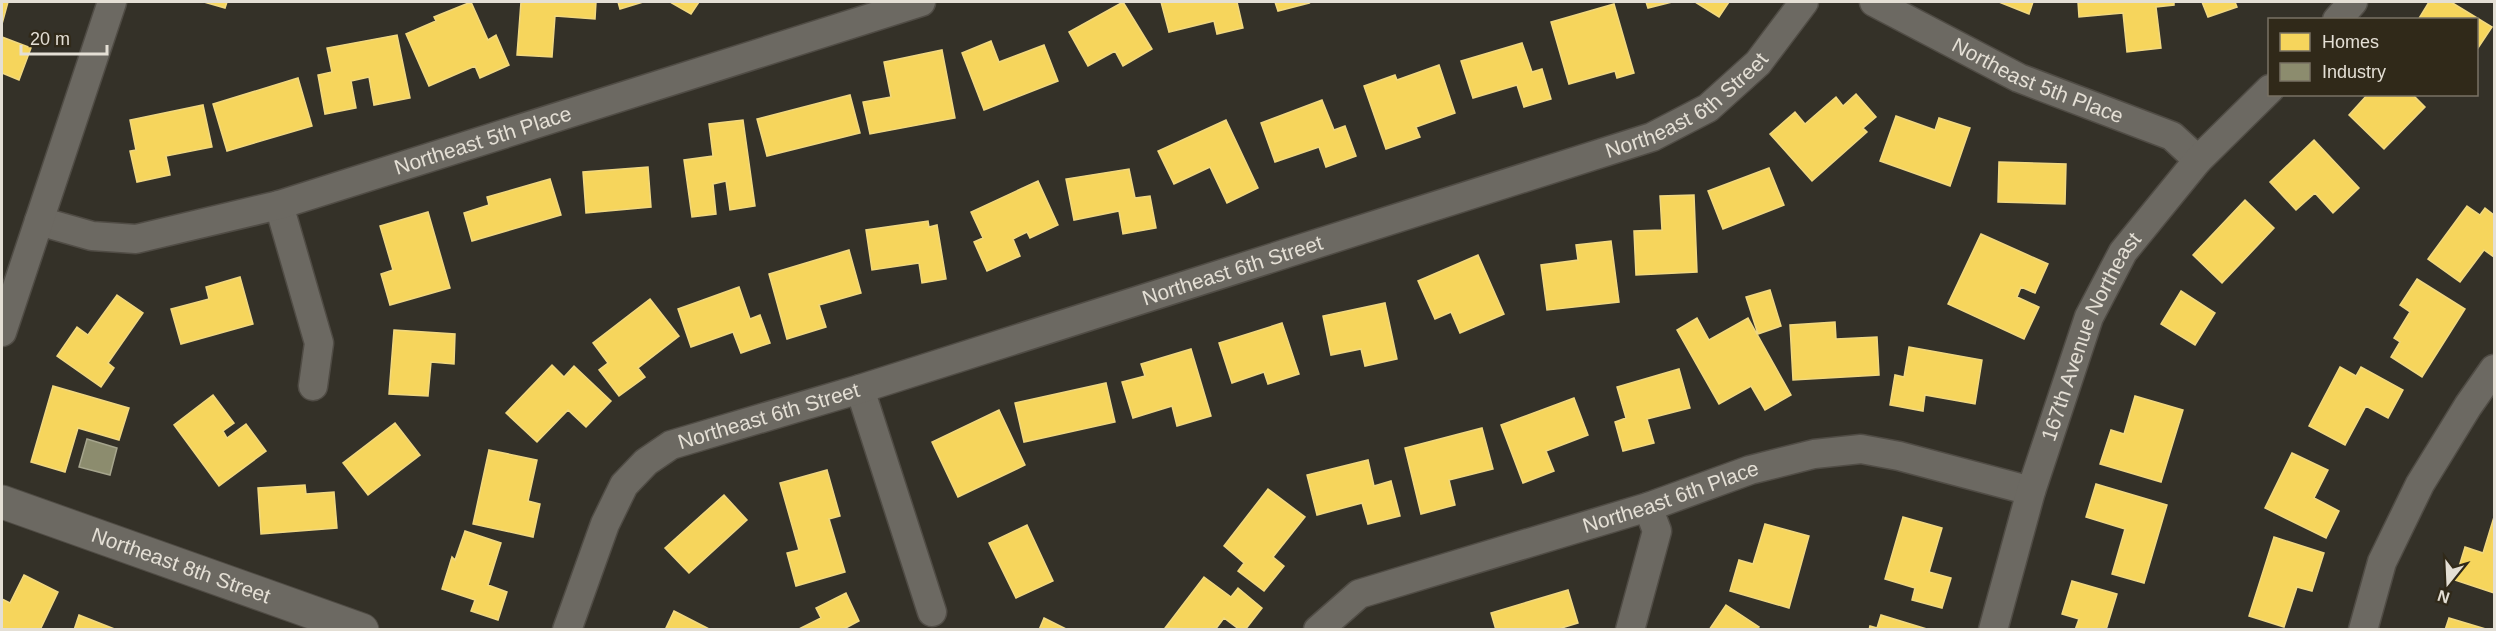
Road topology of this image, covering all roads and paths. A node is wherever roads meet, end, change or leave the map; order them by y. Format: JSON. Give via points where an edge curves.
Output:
{"nodes":[{"id":1,"x":112,"y":2,"type":"edge"},
{"id":2,"x":921,"y":2,"type":"edge"},
{"id":3,"x":1804,"y":2,"type":"edge"},
{"id":4,"x":1874,"y":2,"type":"edge"},
{"id":5,"x":2353,"y":2,"type":"edge"},
{"id":6,"x":2339,"y":18,"type":"edge"},
{"id":7,"x":2268,"y":91,"type":"edge"},
{"id":8,"x":2198,"y":160,"type":"junction"},
{"id":9,"x":279,"y":205,"type":"junction"},
{"id":10,"x":39,"y":220,"type":"junction"},
{"id":11,"x":2,"y":332,"type":"edge"},
{"id":12,"x":2494,"y":369,"type":"edge"},
{"id":13,"x":313,"y":386,"type":"dead end"},
{"id":14,"x":860,"y":389,"type":"junction"},
{"id":15,"x":2031,"y":491,"type":"junction"},
{"id":16,"x":2,"y":501,"type":"edge"},
{"id":17,"x":1648,"y":507,"type":"junction"},
{"id":18,"x":932,"y":612,"type":"dead end"},
{"id":19,"x":1321,"y":627,"type":"edge"},
{"id":20,"x":362,"y":630,"type":"edge"},
{"id":21,"x":567,"y":630,"type":"edge"},
{"id":22,"x":1630,"y":630,"type":"edge"},
{"id":23,"x":1993,"y":630,"type":"edge"},
{"id":24,"x":2363,"y":630,"type":"edge"}],
"edges":[{"from":1,"to":10,"type":"street"},
{"from":2,"to":9,"type":"street","name":"Northeast 5th Place"},
{"from":3,"to":14,"type":"street","name":"Northeast 6th Street","via":[[1758,63],[1708,108],[1652,137]]},
{"from":4,"to":8,"type":"street","name":"Northeast 5th Place","via":[[2019,78],[2172,136]]},
{"from":5,"to":6,"type":"street"},
{"from":7,"to":8,"type":"street","name":"167th Avenue Northeast"},
{"from":8,"to":15,"type":"street","name":"167th Avenue Northeast","via":[[2123,252],[2089,317]]},
{"from":9,"to":10,"type":"street","name":"Northeast 5th Place","via":[[136,239],[92,236]]},
{"from":9,"to":13,"type":"street","via":[[319,343]]},
{"from":10,"to":11,"type":"street"},
{"from":12,"to":24,"type":"street","via":[[2420,484],[2382,562]]},
{"from":14,"to":18,"type":"street"},
{"from":14,"to":21,"type":"street","name":"Northeast 6th Street","via":[[671,445],[646,462],[624,485],[605,524]]},
{"from":15,"to":17,"type":"street","name":"Northeast 6th Place","via":[[1899,456],[1861,450],[1814,454],[1750,470]]},
{"from":15,"to":23,"type":"street","name":"167th Avenue Northeast"},
{"from":16,"to":20,"type":"street","name":"Northeast 8th Street"},
{"from":17,"to":19,"type":"street","name":"Northeast 6th Place","via":[[1359,594]]},
{"from":17,"to":22,"type":"street","via":[[1657,531]]}]}
